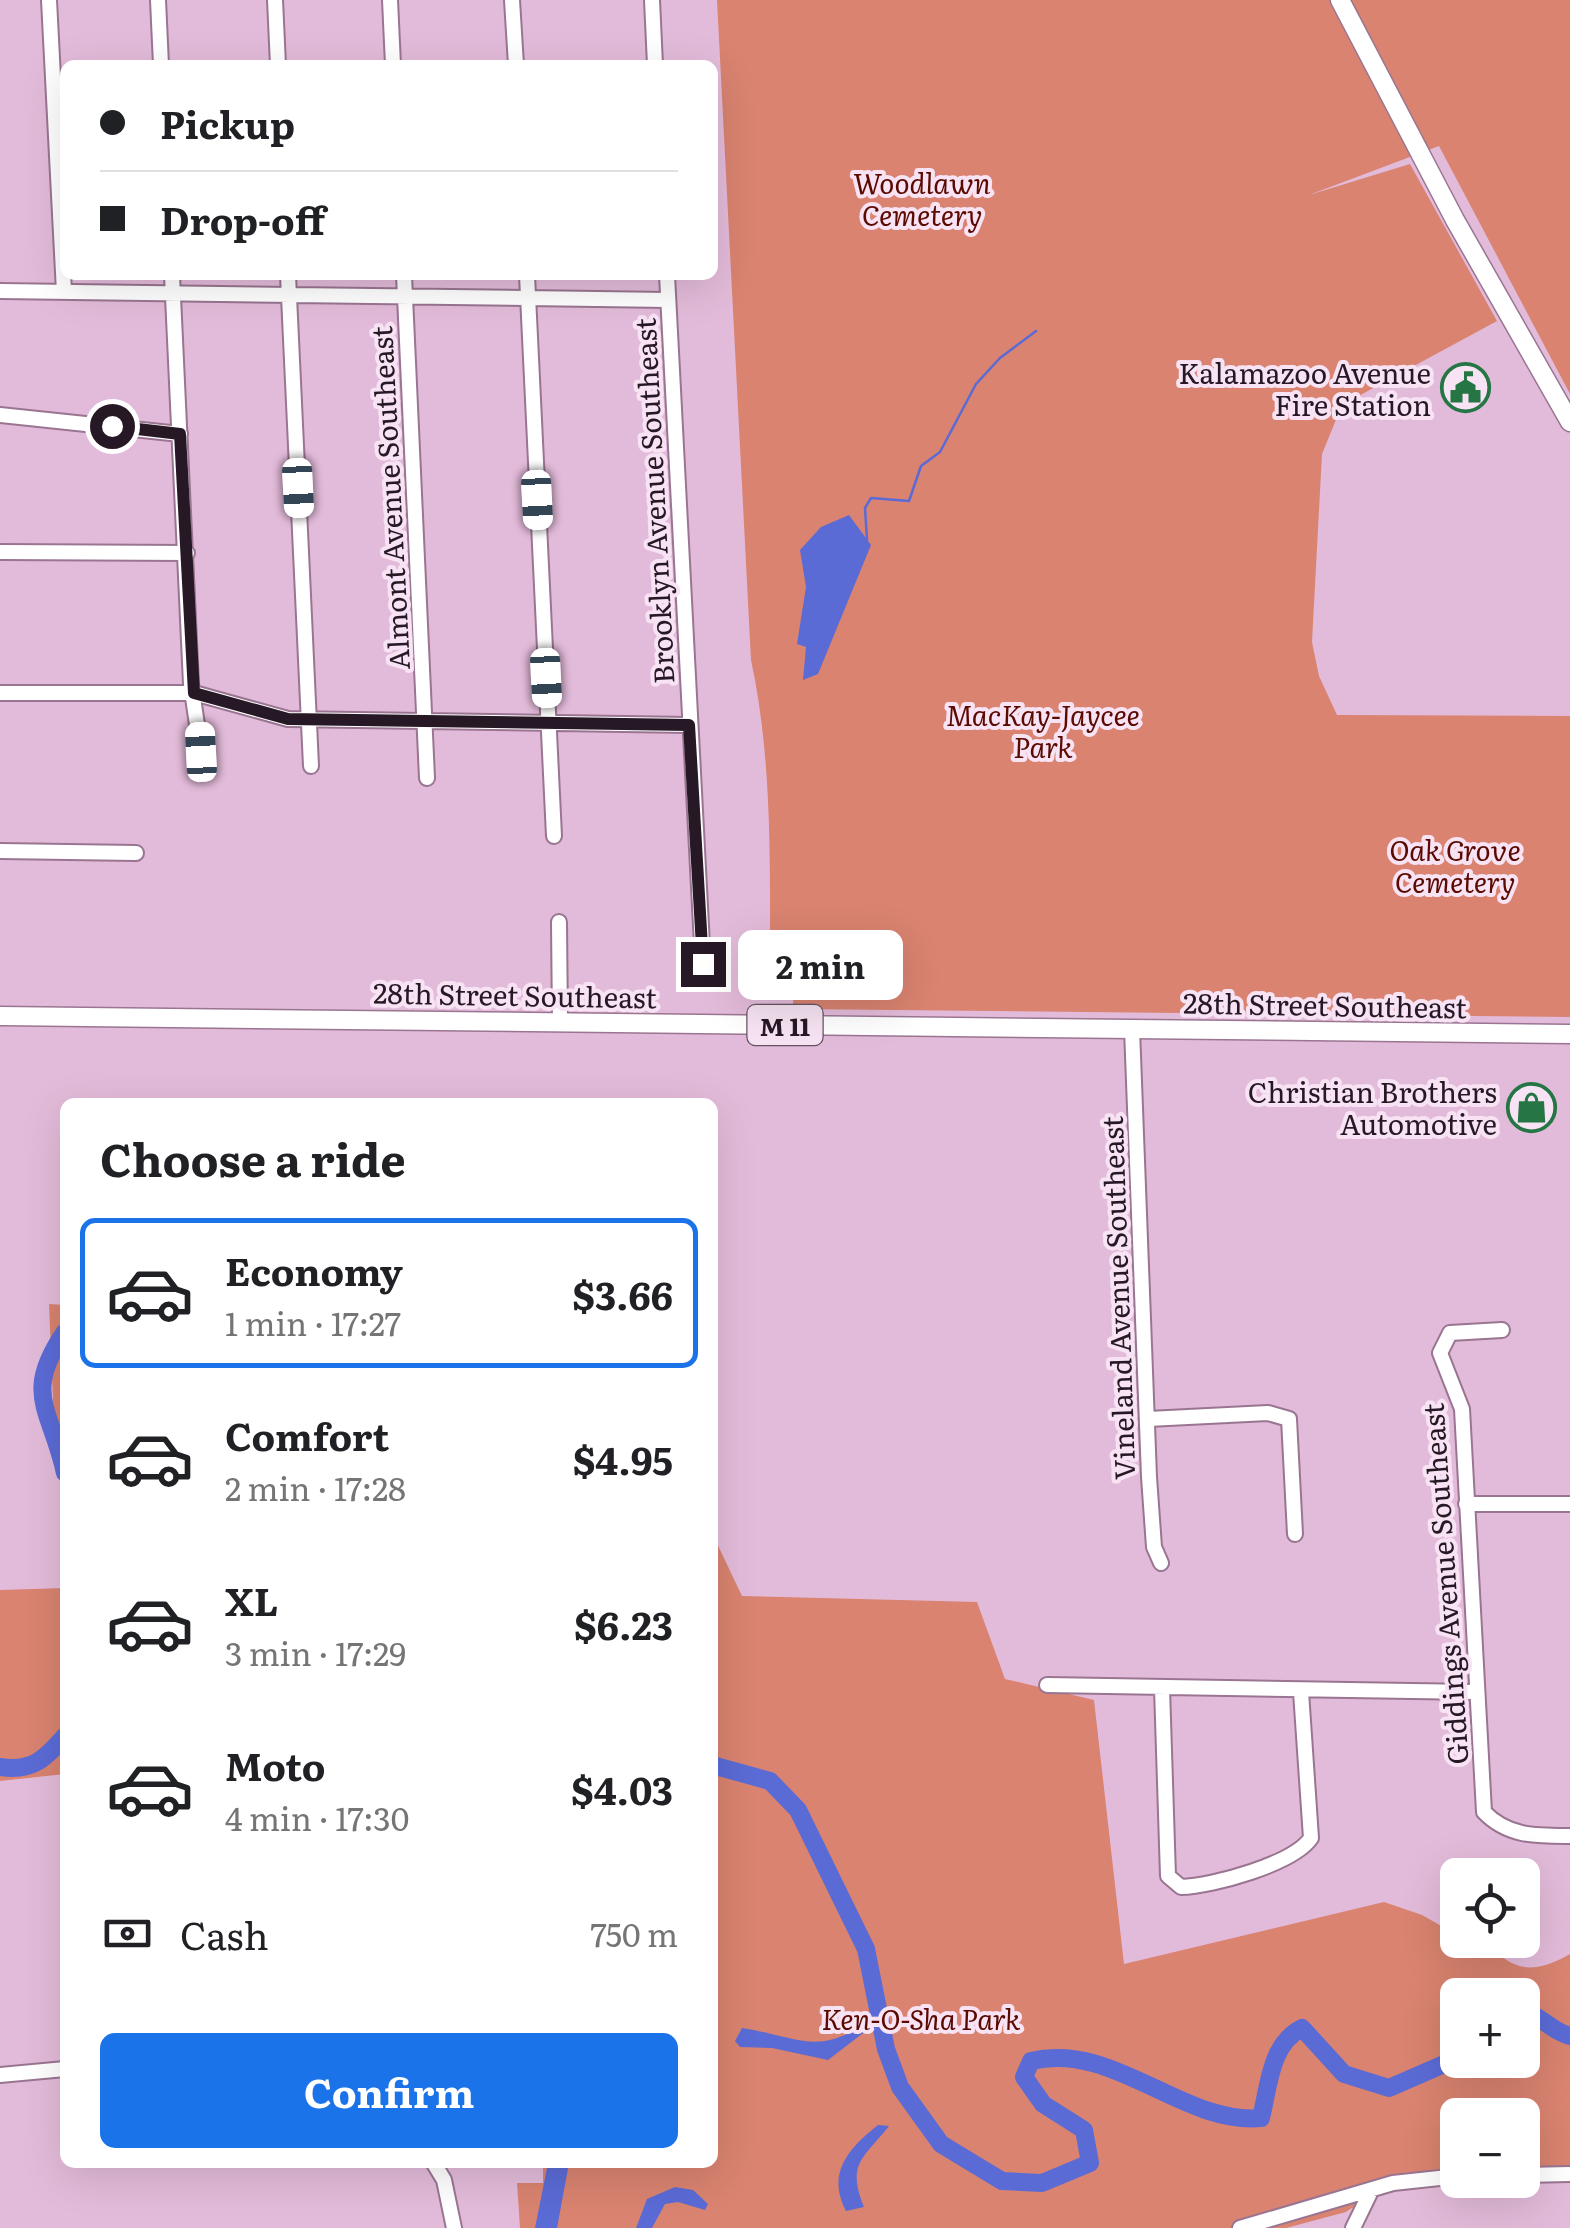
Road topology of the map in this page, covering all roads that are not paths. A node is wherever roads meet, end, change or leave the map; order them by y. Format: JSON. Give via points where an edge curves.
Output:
{"nodes":[{"id":1,"x":49,"y":0,"type":"edge"},
{"id":2,"x":158,"y":0,"type":"edge"},
{"id":3,"x":276,"y":0,"type":"edge"},
{"id":4,"x":390,"y":0,"type":"edge"},
{"id":5,"x":512,"y":0,"type":"edge"},
{"id":6,"x":652,"y":0,"type":"edge"},
{"id":7,"x":1340,"y":0,"type":"edge"},
{"id":8,"x":161,"y":60,"type":"edge"},
{"id":9,"x":278,"y":60,"type":"edge"},
{"id":10,"x":393,"y":60,"type":"edge"},
{"id":11,"x":516,"y":60,"type":"edge"},
{"id":12,"x":655,"y":60,"type":"edge"},
{"id":13,"x":60,"y":214,"type":"edge"},
{"id":14,"x":63,"y":280,"type":"edge"},
{"id":15,"x":172,"y":280,"type":"edge"},
{"id":16,"x":288,"y":280,"type":"edge"},
{"id":17,"x":404,"y":280,"type":"edge"},
{"id":18,"x":528,"y":280,"type":"edge"},
{"id":19,"x":667,"y":280,"type":"edge"},
{"id":20,"x":0,"y":291,"type":"edge"},
{"id":21,"x":64,"y":292,"type":"junction"},
{"id":22,"x":173,"y":294,"type":"junction"},
{"id":23,"x":289,"y":296,"type":"junction"},
{"id":24,"x":405,"y":298,"type":"junction"},
{"id":25,"x":529,"y":300,"type":"junction"},
{"id":26,"x":668,"y":300,"type":"junction"},
{"id":27,"x":0,"y":415,"type":"edge"},
{"id":28,"x":1570,"y":422,"type":"edge"},
{"id":29,"x":180,"y":434,"type":"junction"},
{"id":30,"x":0,"y":552,"type":"edge"},
{"id":31,"x":186,"y":553,"type":"junction"},
{"id":32,"x":194,"y":693,"type":"junction"},
{"id":33,"x":0,"y":694,"type":"edge"},
{"id":34,"x":310,"y":720,"type":"junction"},
{"id":35,"x":425,"y":721,"type":"junction"},
{"id":36,"x":549,"y":724,"type":"junction"},
{"id":37,"x":689,"y":725,"type":"junction"},
{"id":38,"x":201,"y":752,"type":"dead end"},
{"id":39,"x":311,"y":766,"type":"dead end"},
{"id":40,"x":427,"y":778,"type":"dead end"},
{"id":41,"x":554,"y":836,"type":"dead end"},
{"id":42,"x":0,"y":851,"type":"edge"},
{"id":43,"x":136,"y":853,"type":"dead end"},
{"id":44,"x":559,"y":922,"type":"dead end"},
{"id":45,"x":703,"y":964,"type":"dead end"},
{"id":46,"x":0,"y":1016,"type":"edge"},
{"id":47,"x":560,"y":1022,"type":"junction"},
{"id":48,"x":1132,"y":1029,"type":"junction"},
{"id":49,"x":1570,"y":1034,"type":"edge"},
{"id":50,"x":1502,"y":1330,"type":"dead end"},
{"id":51,"x":1148,"y":1419,"type":"junction"},
{"id":52,"x":1466,"y":1504,"type":"junction"},
{"id":53,"x":1570,"y":1504,"type":"edge"},
{"id":54,"x":1296,"y":1534,"type":"dead end"},
{"id":55,"x":1161,"y":1562,"type":"dead end"},
{"id":56,"x":1047,"y":1685,"type":"dead end"},
{"id":57,"x":1162,"y":1688,"type":"junction"},
{"id":58,"x":1301,"y":1692,"type":"junction"},
{"id":59,"x":1475,"y":1692,"type":"junction"},
{"id":60,"x":1570,"y":1836,"type":"edge"},
{"id":61,"x":60,"y":2070,"type":"edge"},
{"id":62,"x":0,"y":2075,"type":"edge"},
{"id":63,"x":437,"y":2168,"type":"edge"},
{"id":64,"x":1570,"y":2174,"type":"edge"},
{"id":65,"x":1540,"y":2175,"type":"edge"},
{"id":66,"x":1440,"y":2176,"type":"edge"},
{"id":67,"x":1370,"y":2192,"type":"junction"},
{"id":68,"x":454,"y":2228,"type":"edge"},
{"id":69,"x":1240,"y":2228,"type":"edge"},
{"id":70,"x":1353,"y":2228,"type":"edge"}],
"edges":[{"from":1,"to":13,"type":"street"},
{"from":2,"to":8,"type":"street"},
{"from":3,"to":9,"type":"street"},
{"from":4,"to":10,"type":"street"},
{"from":5,"to":11,"type":"street"},
{"from":6,"to":12,"type":"street"},
{"from":7,"to":28,"type":"main road"},
{"from":14,"to":21,"type":"street"},
{"from":15,"to":22,"type":"street"},
{"from":16,"to":23,"type":"street"},
{"from":17,"to":24,"type":"street","name":"Almont Avenue Southeast"},
{"from":18,"to":25,"type":"street"},
{"from":19,"to":26,"type":"street","name":"Brooklyn Avenue Southeast"},
{"from":20,"to":21,"type":"street"},
{"from":21,"to":22,"type":"street"},
{"from":22,"to":23,"type":"street"},
{"from":22,"to":29,"type":"street"},
{"from":23,"to":24,"type":"street"},
{"from":23,"to":34,"type":"street"},
{"from":24,"to":25,"type":"street"},
{"from":24,"to":35,"type":"street","name":"Almont Avenue Southeast"},
{"from":25,"to":26,"type":"street"},
{"from":25,"to":36,"type":"street"},
{"from":26,"to":37,"type":"street","name":"Brooklyn Avenue Southeast"},
{"from":27,"to":29,"type":"street"},
{"from":29,"to":31,"type":"street"},
{"from":30,"to":31,"type":"street"},
{"from":31,"to":32,"type":"street"},
{"from":32,"to":33,"type":"street"},
{"from":32,"to":34,"type":"street"},
{"from":32,"to":38,"type":"street"},
{"from":34,"to":35,"type":"street"},
{"from":34,"to":39,"type":"street"},
{"from":35,"to":36,"type":"street"},
{"from":35,"to":40,"type":"street","name":"Almont Avenue Southeast"},
{"from":36,"to":37,"type":"street"},
{"from":36,"to":41,"type":"street"},
{"from":37,"to":45,"type":"street","name":"Brooklyn Avenue Southeast"},
{"from":42,"to":43,"type":"street"},
{"from":44,"to":47,"type":"street"},
{"from":46,"to":47,"type":"main road","name":"28th Street Southeast","number":"M 11"},
{"from":47,"to":48,"type":"main road","name":"28th Street Southeast","number":"M 11"},
{"from":48,"to":49,"type":"main road","name":"28th Street Southeast","number":"M 11"},
{"from":48,"to":51,"type":"street","name":"Vineland Avenue Southeast"},
{"from":50,"to":52,"type":"street","name":"Giddings Avenue Southeast","via":[[1450,1333],[1440,1353],[1462,1409]]},
{"from":51,"to":54,"type":"street","via":[[1268,1412],[1289,1419]]},
{"from":51,"to":55,"type":"street","name":"Vineland Avenue Southeast","via":[[1154,1547]]},
{"from":52,"to":53,"type":"street"},
{"from":52,"to":59,"type":"street","name":"Giddings Avenue Southeast"},
{"from":56,"to":57,"type":"street"},
{"from":57,"to":58,"type":"street"},
{"from":57,"to":58,"type":"street","via":[[1168,1876],[1181,1887],[1282,1859],[1303,1850],[1311,1838]]},
{"from":58,"to":59,"type":"street"},
{"from":59,"to":60,"type":"street","name":"Giddings Avenue Southeast","via":[[1484,1812],[1498,1826],[1522,1834]]},
{"from":61,"to":62,"type":"street"},
{"from":63,"to":68,"type":"street"},
{"from":64,"to":65,"type":"street"},
{"from":66,"to":67,"type":"street"},
{"from":67,"to":69,"type":"street"},
{"from":67,"to":70,"type":"street"}]}
